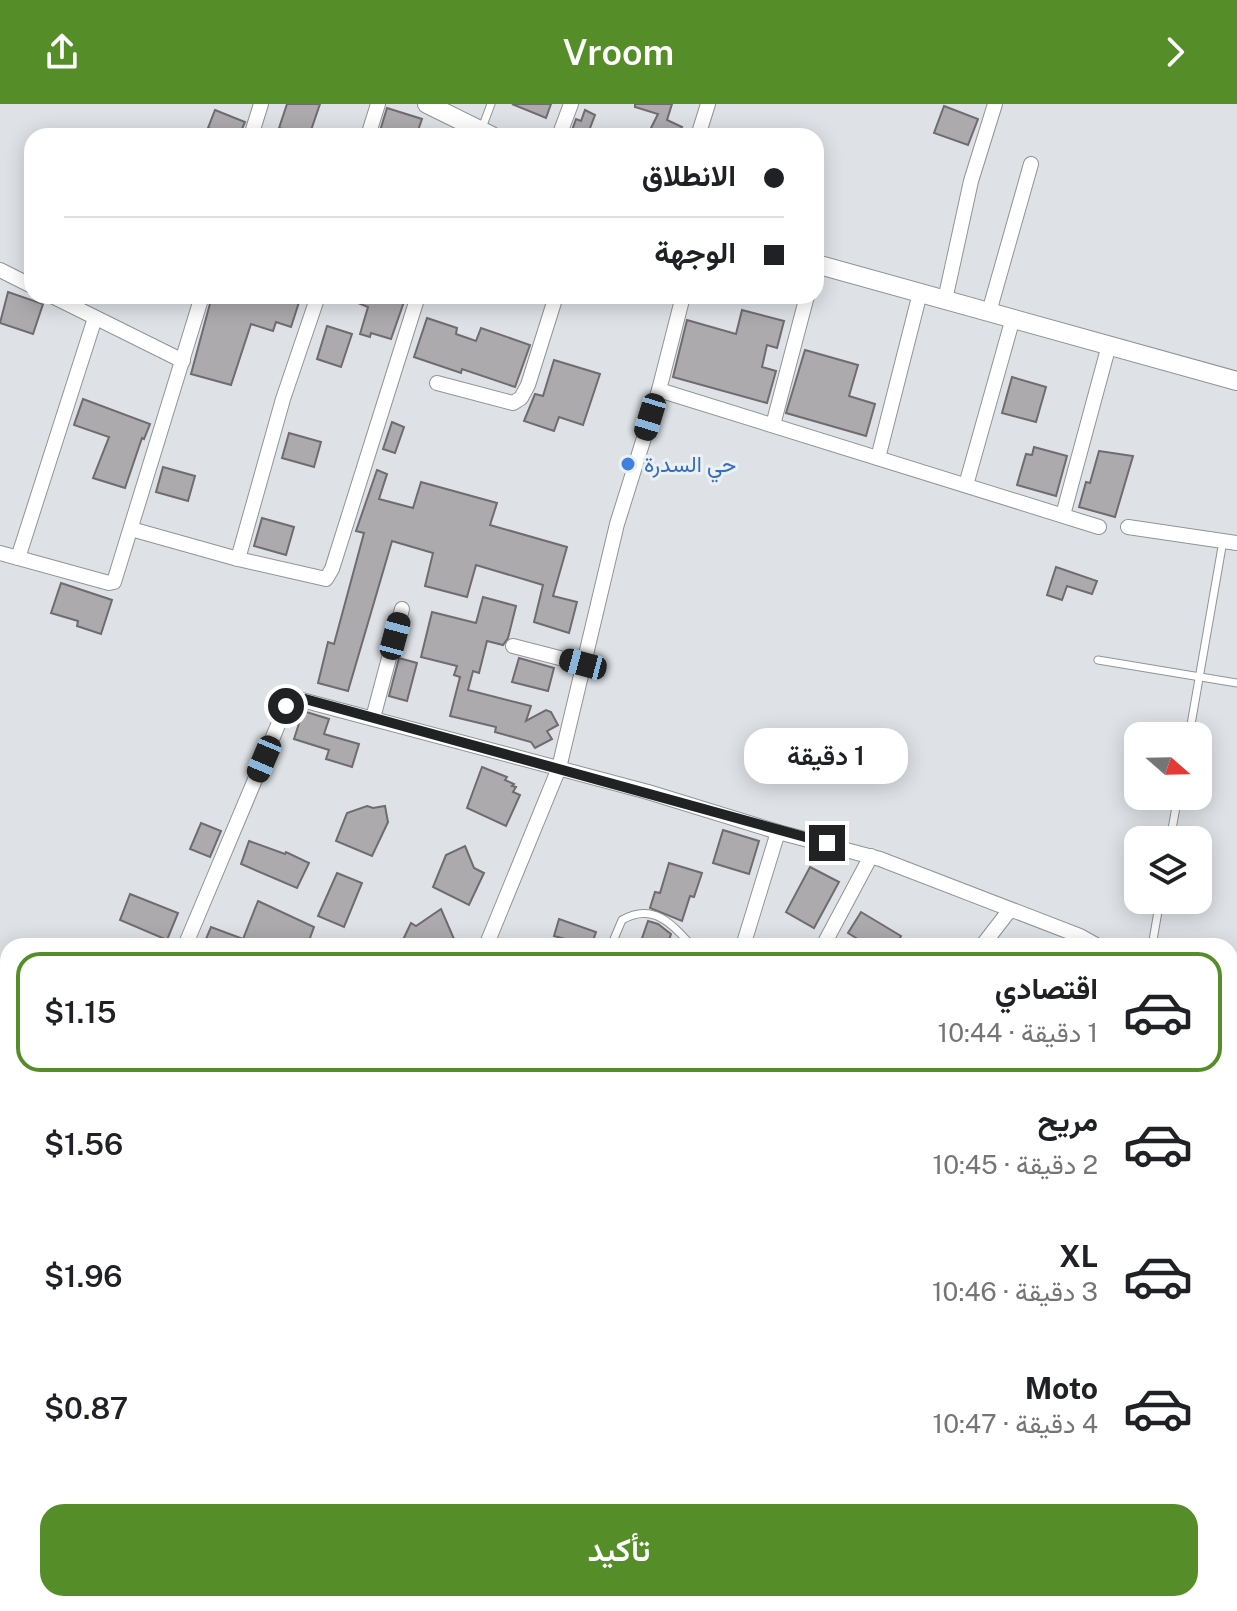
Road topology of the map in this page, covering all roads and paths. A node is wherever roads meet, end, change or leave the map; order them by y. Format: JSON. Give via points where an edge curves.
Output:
{"nodes":[{"id":1,"x":261,"y":104,"type":"edge"},
{"id":2,"x":378,"y":104,"type":"edge"},
{"id":3,"x":427,"y":104,"type":"edge"},
{"id":4,"x":491,"y":104,"type":"edge"},
{"id":5,"x":571,"y":104,"type":"edge"},
{"id":6,"x":708,"y":104,"type":"edge"},
{"id":7,"x":995,"y":104,"type":"edge"},
{"id":8,"x":254,"y":128,"type":"edge"},
{"id":9,"x":370,"y":128,"type":"edge"},
{"id":10,"x":470,"y":128,"type":"edge"},
{"id":11,"x":481,"y":128,"type":"edge"},
{"id":12,"x":562,"y":128,"type":"edge"},
{"id":13,"x":700,"y":128,"type":"edge"},
{"id":14,"x":1031,"y":164,"type":"dead end"},
{"id":15,"x":824,"y":266,"type":"edge"},
{"id":16,"x":1,"y":276,"type":"edge"},
{"id":17,"x":24,"y":283,"type":"edge"},
{"id":18,"x":920,"y":293,"type":"junction"},
{"id":19,"x":945,"y":300,"type":"junction"},
{"id":20,"x":68,"y":304,"type":"edge"},
{"id":21,"x":200,"y":304,"type":"edge"},
{"id":22,"x":315,"y":304,"type":"edge"},
{"id":23,"x":415,"y":304,"type":"edge"},
{"id":24,"x":553,"y":304,"type":"edge"},
{"id":25,"x":681,"y":304,"type":"edge"},
{"id":26,"x":805,"y":304,"type":"edge"},
{"id":27,"x":989,"y":312,"type":"junction"},
{"id":28,"x":95,"y":318,"type":"junction"},
{"id":29,"x":1013,"y":318,"type":"junction"},
{"id":30,"x":1109,"y":345,"type":"junction"},
{"id":31,"x":183,"y":361,"type":"junction"},
{"id":32,"x":1237,"y":381,"type":"edge"},
{"id":33,"x":437,"y":383,"type":"dead end"},
{"id":34,"x":659,"y":390,"type":"junction"},
{"id":35,"x":773,"y":425,"type":"junction"},
{"id":36,"x":878,"y":458,"type":"junction"},
{"id":37,"x":966,"y":485,"type":"junction"},
{"id":38,"x":1063,"y":515,"type":"junction"},
{"id":39,"x":1099,"y":527,"type":"dead end"},
{"id":40,"x":1128,"y":527,"type":"dead end"},
{"id":41,"x":131,"y":529,"type":"junction"},
{"id":42,"x":1230,"y":542,"type":"edge"},
{"id":43,"x":0,"y":553,"type":"edge"},
{"id":44,"x":18,"y":558,"type":"junction"},
{"id":45,"x":238,"y":559,"type":"junction"},
{"id":46,"x":402,"y":609,"type":"dead end"},
{"id":47,"x":513,"y":646,"type":"dead end"},
{"id":48,"x":1098,"y":660,"type":"dead end"},
{"id":49,"x":583,"y":664,"type":"junction"},
{"id":50,"x":1199,"y":677,"type":"junction"},
{"id":51,"x":1237,"y":683,"type":"edge"},
{"id":52,"x":373,"y":718,"type":"junction"},
{"id":53,"x":1191,"y":722,"type":"edge"},
{"id":54,"x":559,"y":768,"type":"junction"},
{"id":55,"x":778,"y":832,"type":"junction"},
{"id":56,"x":871,"y":856,"type":"junction"},
{"id":57,"x":1009,"y":911,"type":"junction"},
{"id":58,"x":1158,"y":914,"type":"edge"},
{"id":59,"x":188,"y":938,"type":"edge"},
{"id":60,"x":491,"y":938,"type":"edge"},
{"id":61,"x":614,"y":938,"type":"edge"},
{"id":62,"x":684,"y":938,"type":"edge"},
{"id":63,"x":745,"y":938,"type":"edge"},
{"id":64,"x":827,"y":938,"type":"edge"},
{"id":65,"x":988,"y":938,"type":"edge"},
{"id":66,"x":1070,"y":938,"type":"edge"},
{"id":67,"x":1153,"y":938,"type":"edge"}],
"edges":[{"from":1,"to":8,"type":"street"},
{"from":2,"to":9,"type":"street"},
{"from":3,"to":10,"type":"street"},
{"from":4,"to":11,"type":"lane"},
{"from":5,"to":12,"type":"street"},
{"from":6,"to":13,"type":"street"},
{"from":7,"to":19,"type":"street","via":[[971,181]]},
{"from":14,"to":27,"type":"street"},
{"from":15,"to":18,"type":"street"},
{"from":16,"to":17,"type":"street"},
{"from":18,"to":19,"type":"street"},
{"from":18,"to":36,"type":"street"},
{"from":19,"to":27,"type":"street"},
{"from":20,"to":28,"type":"street"},
{"from":21,"to":31,"type":"street"},
{"from":22,"to":45,"type":"street"},
{"from":23,"to":45,"type":"street","via":[[326,579]]},
{"from":24,"to":33,"type":"street","via":[[521,398],[513,403]]},
{"from":25,"to":34,"type":"street"},
{"from":26,"to":35,"type":"street"},
{"from":27,"to":29,"type":"street"},
{"from":28,"to":31,"type":"street"},
{"from":28,"to":44,"type":"street"},
{"from":29,"to":30,"type":"street"},
{"from":29,"to":37,"type":"street"},
{"from":30,"to":32,"type":"street"},
{"from":30,"to":38,"type":"street"},
{"from":31,"to":41,"type":"street"},
{"from":34,"to":35,"type":"street"},
{"from":34,"to":49,"type":"street","via":[[617,524]]},
{"from":35,"to":36,"type":"street"},
{"from":36,"to":37,"type":"street"},
{"from":37,"to":38,"type":"street"},
{"from":38,"to":39,"type":"street"},
{"from":40,"to":42,"type":"street"},
{"from":41,"to":44,"type":"street","via":[[111,583]]},
{"from":41,"to":45,"type":"street"},
{"from":42,"to":50,"type":"lane"},
{"from":43,"to":44,"type":"street"},
{"from":46,"to":52,"type":"street"},
{"from":47,"to":49,"type":"street"},
{"from":48,"to":50,"type":"lane"},
{"from":49,"to":54,"type":"street"},
{"from":50,"to":51,"type":"lane"},
{"from":50,"to":53,"type":"lane"},
{"from":52,"to":54,"type":"street"},
{"from":52,"to":59,"type":"street","via":[[305,699],[286,706]]},
{"from":54,"to":55,"type":"street"},
{"from":54,"to":60,"type":"street"},
{"from":55,"to":56,"type":"street"},
{"from":55,"to":63,"type":"street"},
{"from":56,"to":57,"type":"street"},
{"from":56,"to":64,"type":"street"},
{"from":57,"to":65,"type":"street"},
{"from":57,"to":66,"type":"street"},
{"from":58,"to":67,"type":"lane"},
{"from":61,"to":62,"type":"lane","via":[[622,920],[648,913],[666,919]]}]}
